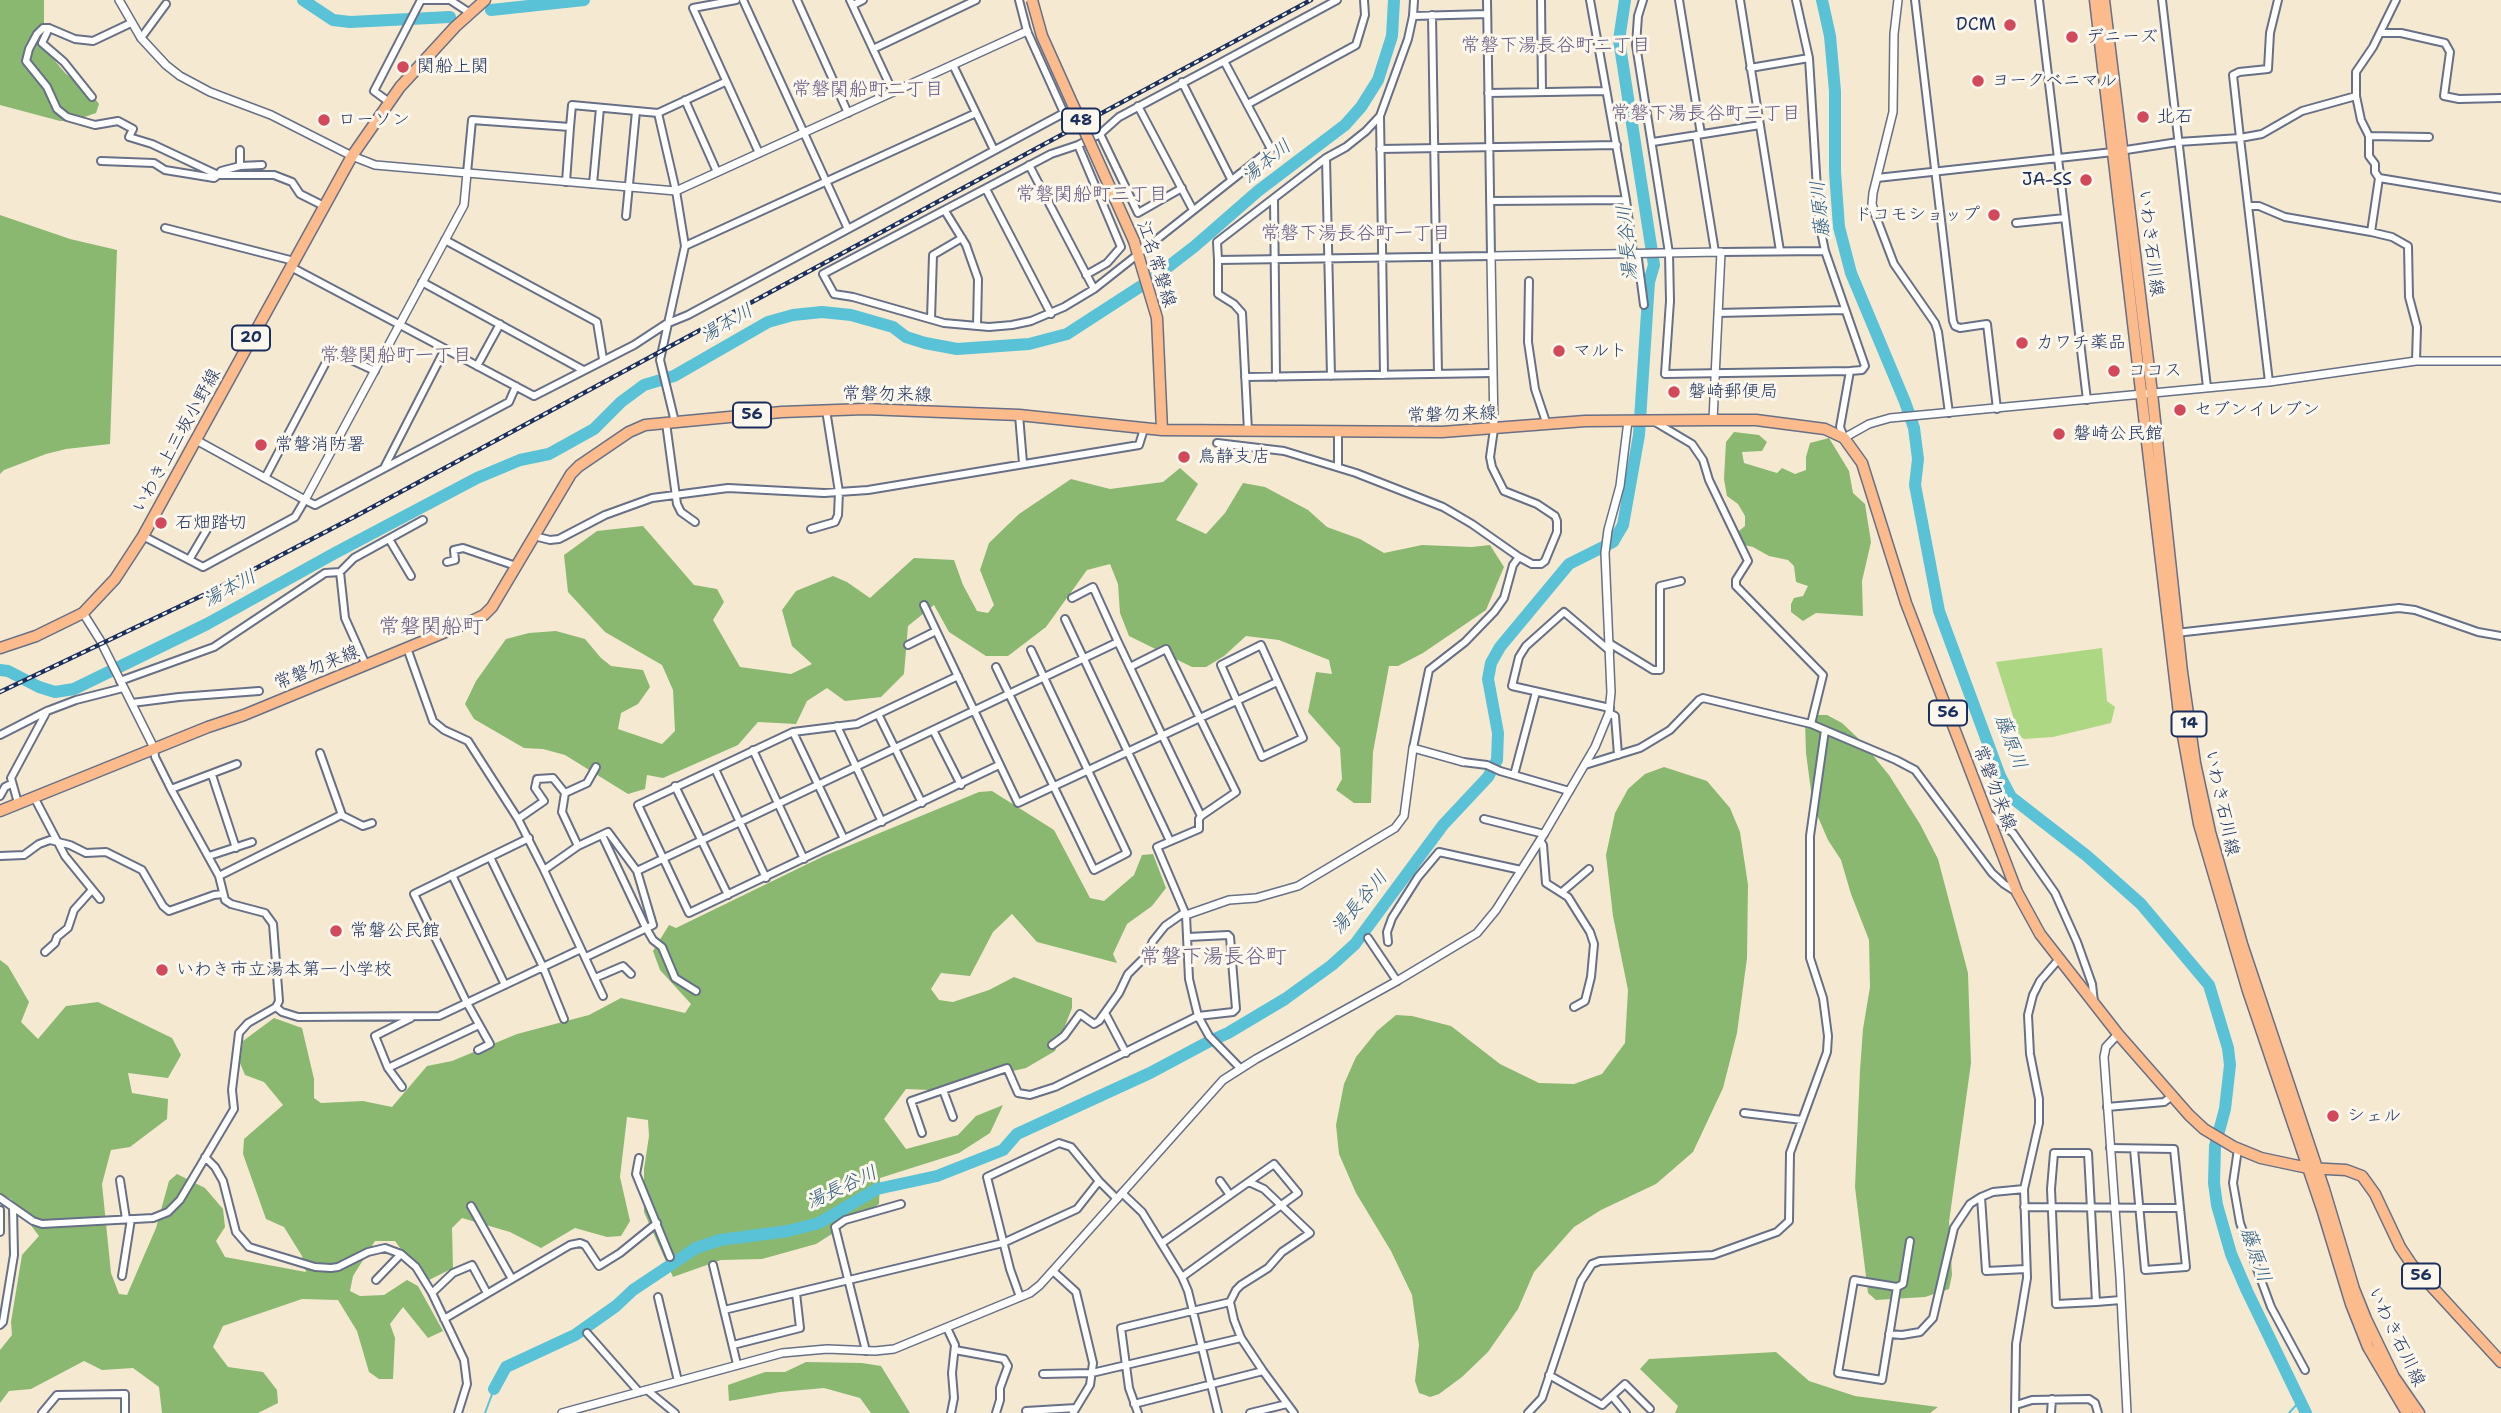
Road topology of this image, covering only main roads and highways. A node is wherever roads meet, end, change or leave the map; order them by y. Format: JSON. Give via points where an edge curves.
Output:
{"nodes":[{"id":1,"x":485,"y":0,"type":"edge"},
{"id":2,"x":1032,"y":0,"type":"edge"},
{"id":3,"x":2095,"y":0,"type":"edge"},
{"id":4,"x":2104,"y":0,"type":"edge"},
{"id":5,"x":2118,"y":151,"type":"junction"},
{"id":6,"x":1162,"y":430,"type":"junction"},
{"id":7,"x":2174,"y":634,"type":"junction"},
{"id":8,"x":0,"y":648,"type":"edge"},
{"id":9,"x":0,"y":811,"type":"edge"},
{"id":10,"x":2313,"y":1168,"type":"junction"},
{"id":11,"x":2501,"y":1362,"type":"edge"},
{"id":12,"x":2407,"y":1413,"type":"edge"},
{"id":13,"x":2419,"y":1413,"type":"edge"}],
"edges":[{"from":1,"to":8,"type":"main road","name":"いわき上三坂小野線","number":"20","via":[[413,72],[352,156],[115,579],[83,613]]},
{"from":2,"to":6,"type":"main road","name":"江名常磐線","number":"48","bridge":true,"via":[[1042,36],[1134,241],[1151,290],[1160,347]]},
{"from":3,"to":5,"type":"main road","name":"いわき石川線","number":"14"},
{"from":4,"to":5,"type":"main road","name":"いわき石川線","number":"14"},
{"from":5,"to":7,"type":"main road","name":"いわき石川線","number":"14","via":[[2141,394]]},
{"from":5,"to":7,"type":"main road","name":"いわき石川線","number":"14","via":[[2152,393]]},
{"from":6,"to":9,"type":"main road","name":"常磐勿来線","number":"56","via":[[1019,415],[865,409],[645,425],[579,466],[488,612]]},
{"from":6,"to":10,"type":"main road","name":"常磐勿来線","number":"56","via":[[1338,433],[1713,419],[1825,429],[1844,438],[1862,463],[1906,603],[2017,892],[2040,934],[2118,1034],[2204,1129],[2262,1158]]},
{"from":7,"to":10,"type":"main road","name":"いわき石川線","number":"14","via":[[2215,853]]},
{"from":10,"to":11,"type":"main road","name":"常磐勿来線","number":"56","via":[[2362,1176],[2412,1265]]},
{"from":10,"to":12,"type":"main road","name":"いわき石川線","number":"14","via":[[2359,1327]]},
{"from":10,"to":13,"type":"main road","name":"いわき石川線","number":"14","via":[[2366,1320],[2394,1377]]}]}
